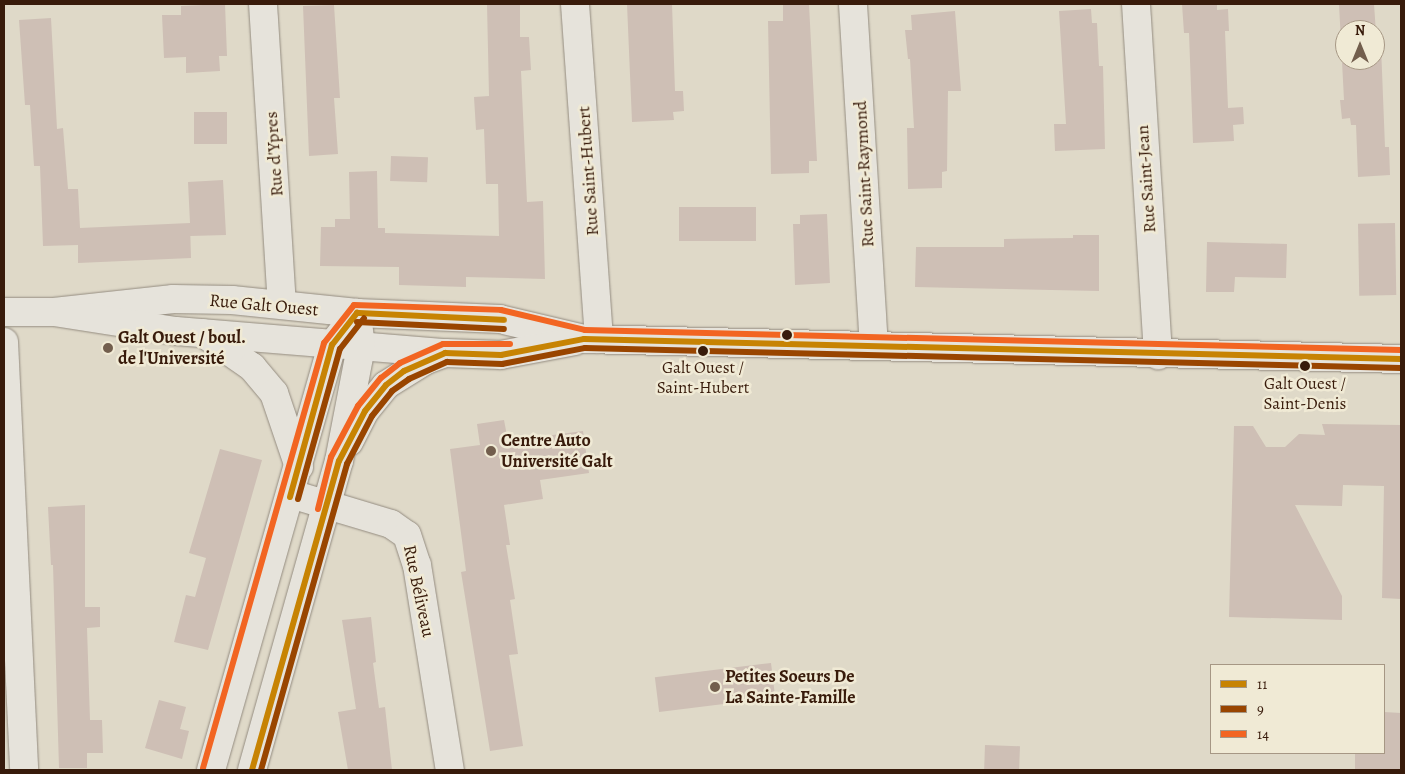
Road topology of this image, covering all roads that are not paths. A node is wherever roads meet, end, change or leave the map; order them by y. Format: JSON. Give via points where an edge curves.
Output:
{"nodes":[{"id":1,"x":264,"y":4,"type":"edge"},
{"id":2,"x":575,"y":4,"type":"edge"},
{"id":3,"x":853,"y":4,"type":"edge"},
{"id":4,"x":1136,"y":4,"type":"edge"},
{"id":5,"x":282,"y":304,"type":"junction"},
{"id":6,"x":4,"y":312,"type":"edge"},
{"id":7,"x":54,"y":312,"type":"junction"},
{"id":8,"x":357,"y":313,"type":"junction"},
{"id":9,"x":203,"y":333,"type":"junction"},
{"id":10,"x":592,"y":339,"type":"junction"},
{"id":11,"x":4,"y":342,"type":"edge"},
{"id":12,"x":332,"y":345,"type":"junction"},
{"id":13,"x":874,"y":345,"type":"junction"},
{"id":14,"x":361,"y":347,"type":"junction"},
{"id":15,"x":445,"y":353,"type":"junction"},
{"id":16,"x":1158,"y":355,"type":"junction"},
{"id":17,"x":1401,"y":359,"type":"edge"},
{"id":18,"x":339,"y":461,"type":"junction"},
{"id":19,"x":299,"y":466,"type":"junction"},
{"id":20,"x":291,"y":494,"type":"junction"},
{"id":21,"x":328,"y":504,"type":"junction"},
{"id":22,"x":10,"y":592,"type":"edge"},
{"id":23,"x":24,"y":770,"type":"edge"},
{"id":24,"x":211,"y":770,"type":"edge"},
{"id":25,"x":252,"y":770,"type":"edge"},
{"id":26,"x":450,"y":770,"type":"edge"}],
"edges":[{"from":1,"to":5,"type":"street","name":"Rue d'Ypres"},
{"from":2,"to":10,"type":"street","name":"Rue Saint-Hubert"},
{"from":3,"to":13,"type":"street","name":"Rue Saint-Raymond"},
{"from":4,"to":16,"type":"street","name":"Rue Saint-Jean"},
{"from":5,"to":7,"type":"street","name":"Rue Galt Ouest","via":[[173,299]]},
{"from":5,"to":8,"type":"street","name":"Rue Galt Ouest"},
{"from":6,"to":7,"type":"street","name":"Rue Galt Ouest"},
{"from":7,"to":9,"type":"street","name":"Rue Galt Ouest"},
{"from":8,"to":10,"type":"street","name":"Rue Galt Ouest","via":[[500,319]]},
{"from":8,"to":12,"type":"street"},
{"from":8,"to":14,"type":"street"},
{"from":9,"to":12,"type":"street","name":"Rue Galt Ouest"},
{"from":9,"to":19,"type":"street","via":[[252,367],[274,393]]},
{"from":10,"to":13,"type":"street","name":"Rue Galt Ouest"},
{"from":10,"to":15,"type":"street","name":"Rue Galt Ouest","via":[[501,355]]},
{"from":11,"to":22,"type":"street"},
{"from":12,"to":14,"type":"street","name":"Rue Galt Ouest"},
{"from":12,"to":19,"type":"street"},
{"from":13,"to":16,"type":"street","name":"Rue Galt Ouest"},
{"from":14,"to":15,"type":"street","name":"Rue Galt Ouest"},
{"from":14,"to":18,"type":"street"},
{"from":15,"to":18,"type":"street","via":[[404,371],[386,385],[365,411]]},
{"from":16,"to":17,"type":"street","name":"Rue Galt Ouest"},
{"from":18,"to":21,"type":"street"},
{"from":19,"to":20,"type":"street"},
{"from":20,"to":21,"type":"street","name":"Rue Béliveau"},
{"from":20,"to":24,"type":"street"},
{"from":21,"to":25,"type":"street"},
{"from":21,"to":26,"type":"street","name":"Rue Béliveau","via":[[391,524],[407,535],[413,548]]},
{"from":22,"to":23,"type":"street"}]}
